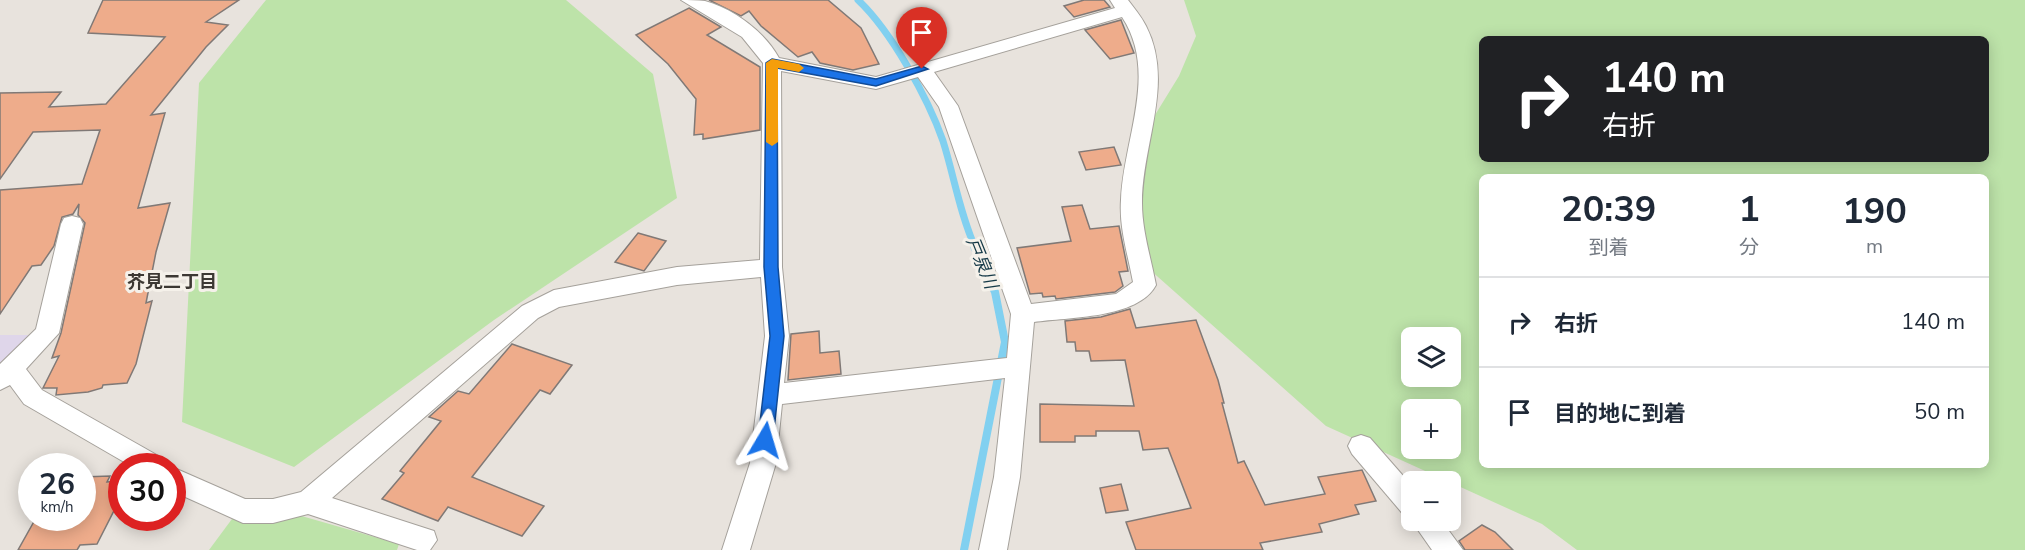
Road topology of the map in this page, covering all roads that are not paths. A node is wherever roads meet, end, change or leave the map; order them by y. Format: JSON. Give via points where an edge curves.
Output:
{"nodes":[{"id":1,"x":690,"y":0,"type":"edge"},
{"id":2,"x":1123,"y":5,"type":"edge"},
{"id":3,"x":772,"y":63,"type":"junction"},
{"id":4,"x":919,"y":71,"type":"junction"},
{"id":5,"x":72,"y":224,"type":"dead end"},
{"id":6,"x":771,"y":267,"type":"junction"},
{"id":7,"x":1023,"y":314,"type":"junction"},
{"id":8,"x":1016,"y":367,"type":"junction"},
{"id":9,"x":6,"y":375,"type":"edge"},
{"id":10,"x":771,"y":395,"type":"junction"},
{"id":11,"x":1361,"y":446,"type":"dead end"},
{"id":12,"x":130,"y":453,"type":"edge"},
{"id":13,"x":186,"y":485,"type":"edge"},
{"id":14,"x":1401,"y":493,"type":"edge"},
{"id":15,"x":308,"y":502,"type":"junction"},
{"id":16,"x":1433,"y":531,"type":"edge"},
{"id":17,"x":424,"y":540,"type":"dead end"},
{"id":18,"x":736,"y":550,"type":"edge"},
{"id":19,"x":993,"y":550,"type":"edge"},
{"id":20,"x":1449,"y":550,"type":"edge"}],
"edges":[{"from":1,"to":3,"type":"street","via":[[749,33],[766,47]]},
{"from":2,"to":4,"type":"street"},
{"from":2,"to":7,"type":"street","via":[[1142,34],[1150,62],[1148,100],[1130,205],[1145,285],[1121,302]]},
{"from":3,"to":4,"type":"street","via":[[876,83]]},
{"from":3,"to":6,"type":"street"},
{"from":4,"to":7,"type":"street","via":[[948,106]]},
{"from":5,"to":9,"type":"street","via":[[47,333]]},
{"from":6,"to":10,"type":"street","via":[[777,336]]},
{"from":6,"to":15,"type":"street","via":[[677,276],[554,299],[530,312]]},
{"from":7,"to":8,"type":"street"},
{"from":8,"to":10,"type":"street","via":[[963,370]]},
{"from":8,"to":19,"type":"street","via":[[1007,477]]},
{"from":9,"to":12,"type":"street","via":[[33,397]]},
{"from":10,"to":18,"type":"street","via":[[763,463]]},
{"from":11,"to":14,"type":"street"},
{"from":13,"to":15,"type":"street","via":[[243,512],[273,511]]},
{"from":15,"to":17,"type":"street"},
{"from":16,"to":20,"type":"street"}]}
